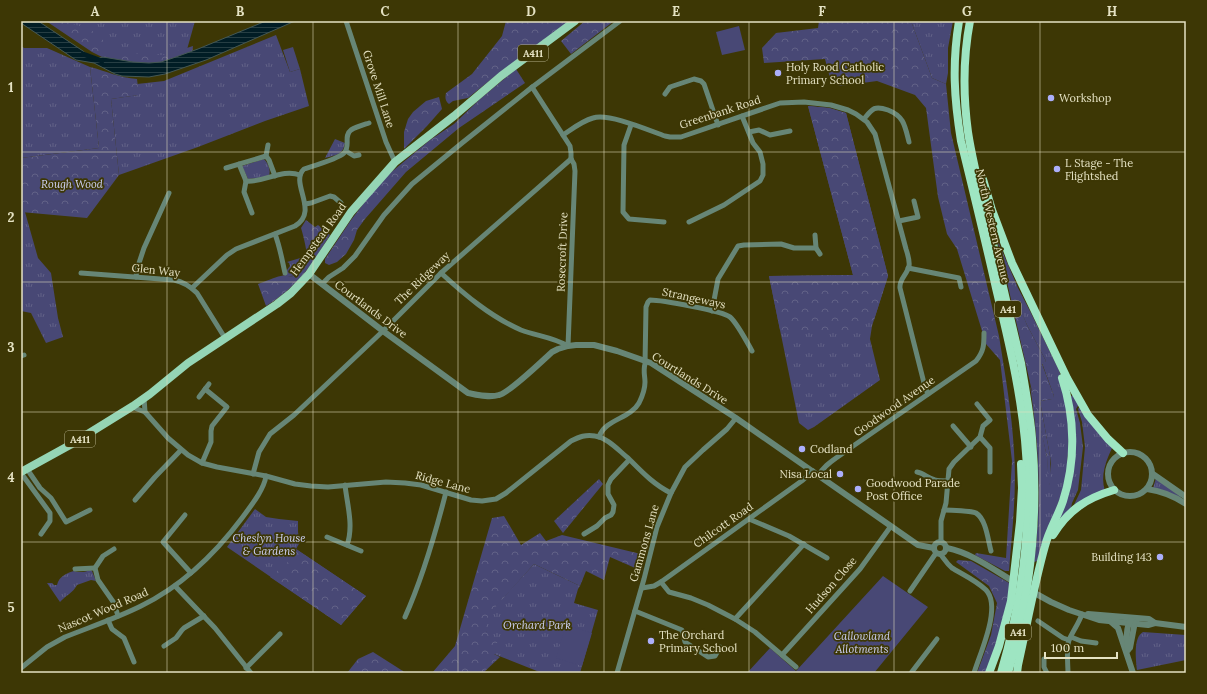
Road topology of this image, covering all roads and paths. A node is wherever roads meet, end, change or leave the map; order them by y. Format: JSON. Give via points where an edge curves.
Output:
{"nodes":[{"id":1,"x":346,"y":21,"type":"edge"},
{"id":2,"x":575,"y":21,"type":"edge"},
{"id":3,"x":620,"y":21,"type":"edge"},
{"id":4,"x":959,"y":21,"type":"edge"},
{"id":5,"x":970,"y":21,"type":"edge"},
{"id":6,"x":532,"y":88,"type":"junction"},
{"id":7,"x":665,"y":94,"type":"dead end"},
{"id":8,"x":966,"y":108,"type":"junction"},
{"id":9,"x":742,"y":116,"type":"junction"},
{"id":10,"x":864,"y":119,"type":"junction"},
{"id":11,"x":369,"y":123,"type":"dead end"},
{"id":12,"x":631,"y":125,"type":"junction"},
{"id":13,"x":718,"y":125,"type":"junction"},
{"id":14,"x":790,"y":131,"type":"dead end"},
{"id":15,"x":749,"y":132,"type":"junction"},
{"id":16,"x":563,"y":135,"type":"junction"},
{"id":17,"x":909,"y":142,"type":"dead end"},
{"id":18,"x":268,"y":145,"type":"dead end"},
{"id":19,"x":346,"y":151,"type":"junction"},
{"id":20,"x":359,"y":155,"type":"dead end"},
{"id":21,"x":266,"y":156,"type":"junction"},
{"id":22,"x":571,"y":159,"type":"junction"},
{"id":23,"x":395,"y":162,"type":"junction"},
{"id":24,"x":239,"y":164,"type":"junction"},
{"id":25,"x":226,"y":168,"type":"dead end"},
{"id":26,"x":300,"y":175,"type":"junction"},
{"id":27,"x":275,"y":176,"type":"junction"},
{"id":28,"x":246,"y":181,"type":"junction"},
{"id":29,"x":168,"y":193,"type":"dead end"},
{"id":30,"x":914,"y":200,"type":"dead end"},
{"id":31,"x":341,"y":203,"type":"dead end"},
{"id":32,"x":305,"y":204,"type":"junction"},
{"id":33,"x":252,"y":213,"type":"dead end"},
{"id":34,"x":899,"y":221,"type":"junction"},
{"id":35,"x":664,"y":222,"type":"dead end"},
{"id":36,"x":689,"y":222,"type":"dead end"},
{"id":37,"x":275,"y":234,"type":"junction"},
{"id":38,"x":816,"y":235,"type":"dead end"},
{"id":39,"x":816,"y":248,"type":"junction"},
{"id":40,"x":820,"y":254,"type":"dead end"},
{"id":41,"x":908,"y":268,"type":"junction"},
{"id":42,"x":81,"y":273,"type":"dead end"},
{"id":43,"x":285,"y":273,"type":"dead end"},
{"id":44,"x":441,"y":273,"type":"junction"},
{"id":45,"x":309,"y":274,"type":"junction"},
{"id":46,"x":136,"y":277,"type":"junction"},
{"id":47,"x":322,"y":284,"type":"junction"},
{"id":48,"x":961,"y":287,"type":"dead end"},
{"id":49,"x":192,"y":288,"type":"junction"},
{"id":50,"x":712,"y":311,"type":"junction"},
{"id":51,"x":383,"y":331,"type":"junction"},
{"id":52,"x":984,"y":334,"type":"dead end"},
{"id":53,"x":224,"y":338,"type":"junction"},
{"id":54,"x":1009,"y":344,"type":"junction"},
{"id":55,"x":568,"y":346,"type":"junction"},
{"id":56,"x":1052,"y":349,"type":"junction"},
{"id":57,"x":752,"y":351,"type":"dead end"},
{"id":58,"x":645,"y":361,"type":"junction"},
{"id":59,"x":209,"y":384,"type":"dead end"},
{"id":60,"x":205,"y":389,"type":"junction"},
{"id":61,"x":928,"y":394,"type":"junction"},
{"id":62,"x":199,"y":397,"type":"dead end"},
{"id":63,"x":144,"y":398,"type":"junction"},
{"id":64,"x":977,"y":404,"type":"dead end"},
{"id":65,"x":132,"y":407,"type":"junction"},
{"id":66,"x":227,"y":407,"type":"junction"},
{"id":67,"x":233,"y":411,"type":"dead end"},
{"id":68,"x":145,"y":412,"type":"junction"},
{"id":69,"x":736,"y":418,"type":"junction"},
{"id":70,"x":953,"y":426,"type":"dead end"},
{"id":71,"x":599,"y":437,"type":"junction"},
{"id":72,"x":980,"y":437,"type":"junction"},
{"id":73,"x":970,"y":447,"type":"junction"},
{"id":74,"x":181,"y":450,"type":"junction"},
{"id":75,"x":1123,"y":453,"type":"junction"},
{"id":76,"x":629,"y":460,"type":"junction"},
{"id":77,"x":202,"y":463,"type":"junction"},
{"id":78,"x":813,"y":471,"type":"junction"},
{"id":79,"x":23,"y":472,"type":"edge"},
{"id":80,"x":917,"y":472,"type":"dead end"},
{"id":81,"x":990,"y":472,"type":"dead end"},
{"id":82,"x":253,"y":474,"type":"junction"},
{"id":83,"x":1152,"y":474,"type":"junction"},
{"id":84,"x":819,"y":475,"type":"junction"},
{"id":85,"x":266,"y":476,"type":"junction"},
{"id":86,"x":948,"y":481,"type":"junction"},
{"id":87,"x":345,"y":485,"type":"junction"},
{"id":88,"x":1147,"y":489,"type":"junction"},
{"id":89,"x":1114,"y":490,"type":"junction"},
{"id":90,"x":446,"y":492,"type":"junction"},
{"id":91,"x":670,"y":494,"type":"junction"},
{"id":92,"x":1186,"y":497,"type":"edge"},
{"id":93,"x":135,"y":500,"type":"dead end"},
{"id":94,"x":1186,"y":504,"type":"edge"},
{"id":95,"x":90,"y":510,"type":"dead end"},
{"id":96,"x":944,"y":510,"type":"junction"},
{"id":97,"x":185,"y":515,"type":"dead end"},
{"id":98,"x":749,"y":519,"type":"junction"},
{"id":99,"x":891,"y":526,"type":"junction"},
{"id":100,"x":41,"y":534,"type":"dead end"},
{"id":101,"x":584,"y":534,"type":"dead end"},
{"id":102,"x":326,"y":537,"type":"dead end"},
{"id":103,"x":940,"y":542,"type":"junction"},
{"id":104,"x":804,"y":544,"type":"junction"},
{"id":105,"x":346,"y":545,"type":"junction"},
{"id":106,"x":947,"y":548,"type":"junction"},
{"id":107,"x":114,"y":549,"type":"dead end"},
{"id":108,"x":361,"y":551,"type":"dead end"},
{"id":109,"x":991,"y":551,"type":"dead end"},
{"id":110,"x":937,"y":552,"type":"junction"},
{"id":111,"x":827,"y":558,"type":"dead end"},
{"id":112,"x":1041,"y":563,"type":"junction"},
{"id":113,"x":95,"y":568,"type":"junction"},
{"id":114,"x":75,"y":569,"type":"dead end"},
{"id":115,"x":191,"y":574,"type":"junction"},
{"id":116,"x":661,"y":582,"type":"junction"},
{"id":117,"x":174,"y":586,"type":"junction"},
{"id":118,"x":642,"y":588,"type":"junction"},
{"id":119,"x":910,"y":591,"type":"dead end"},
{"id":120,"x":635,"y":610,"type":"junction"},
{"id":121,"x":1082,"y":614,"type":"junction"},
{"id":122,"x":118,"y":616,"type":"junction"},
{"id":123,"x":204,"y":616,"type":"junction"},
{"id":124,"x":405,"y":617,"type":"dead end"},
{"id":125,"x":735,"y":619,"type":"junction"},
{"id":126,"x":108,"y":620,"type":"junction"},
{"id":127,"x":1038,"y":621,"type":"dead end"},
{"id":128,"x":1110,"y":621,"type":"junction"},
{"id":129,"x":1132,"y":621,"type":"junction"},
{"id":130,"x":1186,"y":626,"type":"edge"},
{"id":131,"x":280,"y":634,"type":"dead end"},
{"id":132,"x":1070,"y":638,"type":"junction"},
{"id":133,"x":937,"y":639,"type":"dead end"},
{"id":134,"x":1096,"y":643,"type":"dead end"},
{"id":135,"x":164,"y":646,"type":"dead end"},
{"id":136,"x":720,"y":647,"type":"dead end"},
{"id":137,"x":782,"y":655,"type":"junction"},
{"id":138,"x":1128,"y":656,"type":"junction"},
{"id":139,"x":1044,"y":659,"type":"dead end"},
{"id":140,"x":134,"y":662,"type":"dead end"},
{"id":141,"x":796,"y":667,"type":"dead end"},
{"id":142,"x":21,"y":668,"type":"edge"},
{"id":143,"x":247,"y":671,"type":"edge"},
{"id":144,"x":616,"y":673,"type":"edge"},
{"id":145,"x":910,"y":673,"type":"edge"},
{"id":146,"x":974,"y":673,"type":"edge"},
{"id":147,"x":989,"y":673,"type":"edge"},
{"id":148,"x":1000,"y":673,"type":"edge"},
{"id":149,"x":1008,"y":673,"type":"edge"},
{"id":150,"x":1018,"y":673,"type":"edge"},
{"id":151,"x":1047,"y":673,"type":"edge"},
{"id":152,"x":1068,"y":673,"type":"edge"},
{"id":153,"x":1133,"y":673,"type":"edge"}],
"edges":[{"from":1,"to":23,"type":"street","name":"Grove Mill Lane"},
{"from":2,"to":23,"type":"main road","name":"Hempstead Road","number":"A411","via":[[501,76]]},
{"from":3,"to":6,"type":"street"},
{"from":4,"to":54,"type":"highway","name":"North Western Avenue","number":"A41","via":[[954,62],[957,119]]},
{"from":5,"to":8,"type":"highway","name":"North Western Avenue","number":"A41","via":[[964,68]]},
{"from":6,"to":16,"type":"street","name":"Rosecroft Drive"},
{"from":6,"to":47,"type":"street","via":[[412,184],[384,215],[355,256]]},
{"from":7,"to":13,"type":"street","via":[[670,88],[694,80],[701,81]]},
{"from":8,"to":56,"type":"highway","via":[[998,228]]},
{"from":8,"to":149,"type":"highway","name":"North Western Avenue","number":"A41","via":[[968,132],[1025,387],[1032,438],[1034,488],[1029,574]]},
{"from":9,"to":10,"type":"street","name":"Greenbank Road","via":[[780,103],[804,102],[831,105],[848,110]]},
{"from":9,"to":13,"type":"street","name":"Greenbank Road"},
{"from":9,"to":15,"type":"street"},
{"from":10,"to":17,"type":"street","via":[[876,108],[884,108],[895,113],[905,125]]},
{"from":10,"to":34,"type":"street","name":"Greenbank Road","via":[[875,134]]},
{"from":11,"to":19,"type":"street","via":[[349,132]]},
{"from":12,"to":13,"type":"street","name":"Greenbank Road","via":[[676,137]]},
{"from":12,"to":16,"type":"street","name":"Greenbank Road","via":[[598,117],[588,119]]},
{"from":12,"to":35,"type":"street","via":[[624,145],[624,212],[629,220]]},
{"from":14,"to":15,"type":"street","via":[[773,135],[759,130]]},
{"from":15,"to":36,"type":"street","via":[[760,152],[763,164],[760,181],[724,205]]},
{"from":16,"to":22,"type":"street","name":"Rosecroft Drive","via":[[571,150]]},
{"from":18,"to":21,"type":"street"},
{"from":19,"to":20,"type":"street","via":[[354,156]]},
{"from":19,"to":26,"type":"street","via":[[340,156],[304,169]]},
{"from":21,"to":24,"type":"street"},
{"from":21,"to":27,"type":"street"},
{"from":22,"to":44,"type":"street","name":"The Ridgeway"},
{"from":22,"to":55,"type":"street","name":"Rosecroft Drive","via":[[575,170]]},
{"from":23,"to":45,"type":"main road","name":"Hempstead Road","number":"A411","via":[[351,212]]},
{"from":24,"to":25,"type":"street"},
{"from":24,"to":28,"type":"street"},
{"from":26,"to":27,"type":"street","via":[[289,172]]},
{"from":26,"to":32,"type":"street"},
{"from":27,"to":28,"type":"street","via":[[253,182]]},
{"from":28,"to":33,"type":"street","via":[[244,192]]},
{"from":29,"to":46,"type":"street","via":[[144,248]]},
{"from":30,"to":34,"type":"street","via":[[918,217]]},
{"from":31,"to":32,"type":"street","via":[[330,196]]},
{"from":32,"to":37,"type":"street","via":[[304,214],[299,223]]},
{"from":34,"to":41,"type":"street","name":"Greenbank Road","via":[[908,257]]},
{"from":37,"to":43,"type":"street"},
{"from":37,"to":49,"type":"street","via":[[232,252]]},
{"from":38,"to":39,"type":"street"},
{"from":39,"to":40,"type":"street"},
{"from":39,"to":50,"type":"street","via":[[794,248],[780,244],[738,246],[718,279]]},
{"from":41,"to":48,"type":"street","via":[[958,278]]},
{"from":41,"to":61,"type":"street","via":[[900,282],[900,293]]},
{"from":42,"to":46,"type":"street","name":"Glen Way"},
{"from":44,"to":51,"type":"street","name":"The Ridgeway"},
{"from":44,"to":55,"type":"street","via":[[466,297],[503,321]]},
{"from":45,"to":47,"type":"street","name":"Courtlands Drive"},
{"from":45,"to":53,"type":"main road","name":"Hempstead Road","number":"A411","via":[[277,304]]},
{"from":46,"to":49,"type":"street","name":"Glen Way","via":[[174,280]]},
{"from":47,"to":51,"type":"street","name":"Courtlands Drive"},
{"from":49,"to":53,"type":"street","name":"Glen Way"},
{"from":50,"to":57,"type":"street","name":"Strangeways","via":[[729,316]]},
{"from":50,"to":58,"type":"street","name":"Strangeways","via":[[649,301],[646,307]]},
{"from":51,"to":55,"type":"street","name":"Courtlands Drive","via":[[468,393],[482,396],[504,393],[552,352]]},
{"from":51,"to":82,"type":"street","name":"The Ridgeway","via":[[294,415],[270,434],[259,452]]},
{"from":52,"to":61,"type":"street","name":"Goodwood Avenue","via":[[982,354],[976,361]]},
{"from":53,"to":63,"type":"main road","name":"Hempstead Road","number":"A411"},
{"from":54,"to":147,"type":"highway","via":[[1020,452],[1020,522],[1011,601]]},
{"from":54,"to":148,"type":"highway","name":"North Western Avenue","number":"A41","via":[[1025,440],[1027,514],[1020,590],[1011,636]]},
{"from":55,"to":58,"type":"street","name":"Courtlands Drive","via":[[604,347]]},
{"from":56,"to":75,"type":"highway","via":[[1088,416]]},
{"from":56,"to":112,"type":"highway","via":[[1068,398],[1072,447],[1068,483]]},
{"from":58,"to":69,"type":"street","name":"Courtlands Drive","via":[[657,366]]},
{"from":58,"to":71,"type":"street","via":[[645,386],[638,406],[606,427]]},
{"from":59,"to":60,"type":"street"},
{"from":60,"to":62,"type":"street"},
{"from":60,"to":66,"type":"street"},
{"from":61,"to":84,"type":"street","name":"Goodwood Avenue","via":[[832,461]]},
{"from":63,"to":65,"type":"main road","name":"Hempstead Road","number":"A411"},
{"from":63,"to":68,"type":"street"},
{"from":64,"to":72,"type":"street","via":[[990,420],[983,426]]},
{"from":65,"to":68,"type":"street","name":"Ridge Lane"},
{"from":65,"to":79,"type":"main road","name":"Hempstead Road","number":"A411"},
{"from":66,"to":67,"type":"street"},
{"from":66,"to":77,"type":"street","via":[[212,426],[211,442]]},
{"from":68,"to":74,"type":"street","name":"Ridge Lane"},
{"from":69,"to":78,"type":"street","name":"Courtlands Drive"},
{"from":69,"to":91,"type":"street","name":"Gammons Lane","via":[[685,467]]},
{"from":70,"to":73,"type":"street"},
{"from":71,"to":76,"type":"street","via":[[610,442]]},
{"from":71,"to":90,"type":"street","name":"Ridge Lane","via":[[580,437],[571,441],[496,499],[476,501]]},
{"from":72,"to":73,"type":"street"},
{"from":72,"to":81,"type":"street","via":[[990,448]]},
{"from":73,"to":86,"type":"street","via":[[949,469]]},
{"from":74,"to":77,"type":"street","name":"Ridge Lane"},
{"from":74,"to":93,"type":"street"},
{"from":75,"to":83,"type":"street","via":[[1132,452],[1143,456],[1149,462]]},
{"from":75,"to":89,"type":"street","via":[[1113,460],[1108,471],[1108,479]]},
{"from":76,"to":91,"type":"street"},
{"from":76,"to":101,"type":"street","via":[[608,485],[608,494],[614,505],[613,512]]},
{"from":77,"to":82,"type":"street","name":"Ridge Lane"},
{"from":78,"to":84,"type":"street","name":"Courtlands Drive"},
{"from":78,"to":98,"type":"street","name":"Chilcott Road"},
{"from":79,"to":95,"type":"street","via":[[51,498],[66,522]]},
{"from":79,"to":100,"type":"street","via":[[50,513],[50,522]]},
{"from":80,"to":86,"type":"street","via":[[936,481]]},
{"from":82,"to":85,"type":"street","name":"Ridge Lane"},
{"from":83,"to":88,"type":"street"},
{"from":83,"to":92,"type":"street"},
{"from":84,"to":99,"type":"street","name":"Courtlands Drive"},
{"from":85,"to":87,"type":"street","name":"Ridge Lane","via":[[304,486]]},
{"from":85,"to":115,"type":"street","name":"Nascot Wood Road","via":[[261,490],[235,528]]},
{"from":86,"to":96,"type":"street"},
{"from":87,"to":90,"type":"street","name":"Ridge Lane","via":[[405,482]]},
{"from":87,"to":105,"type":"street","via":[[350,529]]},
{"from":88,"to":89,"type":"street","via":[[1141,494],[1129,497]]},
{"from":88,"to":94,"type":"street","via":[[1161,491]]},
{"from":89,"to":112,"type":"highway","via":[[1073,510],[1055,532]]},
{"from":90,"to":124,"type":"street","via":[[428,560]]},
{"from":91,"to":118,"type":"street","name":"Gammons Lane","via":[[657,527]]},
{"from":96,"to":103,"type":"street"},
{"from":96,"to":109,"type":"street","via":[[975,513],[981,518]]},
{"from":97,"to":115,"type":"street","via":[[163,542]]},
{"from":98,"to":104,"type":"street"},
{"from":98,"to":116,"type":"street","name":"Chilcott Road"},
{"from":99,"to":110,"type":"street","name":"Courtlands Drive","via":[[918,545]]},
{"from":99,"to":137,"type":"street","name":"Hudson Close","via":[[860,569]]},
{"from":102,"to":105,"type":"street"},
{"from":103,"to":106,"type":"street"},
{"from":103,"to":110,"type":"street","via":[[937,543]]},
{"from":104,"to":111,"type":"street"},
{"from":104,"to":125,"type":"street"},
{"from":105,"to":108,"type":"street"},
{"from":106,"to":110,"type":"street","via":[[945,553]]},
{"from":106,"to":121,"type":"street","via":[[969,555],[1039,596]]},
{"from":107,"to":113,"type":"street","via":[[103,556]]},
{"from":110,"to":119,"type":"street"},
{"from":110,"to":146,"type":"street","via":[[952,568],[984,589],[991,599],[992,614]]},
{"from":112,"to":150,"type":"highway"},
{"from":113,"to":114,"type":"street"},
{"from":113,"to":122,"type":"street","via":[[98,580],[114,603]]},
{"from":115,"to":117,"type":"street","name":"Nascot Wood Road"},
{"from":116,"to":118,"type":"street","name":"Chilcott Road"},
{"from":116,"to":125,"type":"street","via":[[669,592],[691,598]]},
{"from":117,"to":122,"type":"street","name":"Nascot Wood Road"},
{"from":117,"to":123,"type":"street"},
{"from":118,"to":120,"type":"street","name":"Gammons Lane"},
{"from":120,"to":136,"type":"street","via":[[682,630],[686,642],[708,657],[715,656]]},
{"from":120,"to":144,"type":"street","name":"Gammons Lane"},
{"from":121,"to":128,"type":"street"},
{"from":121,"to":129,"type":"street","via":[[1102,614]]},
{"from":121,"to":132,"type":"street"},
{"from":122,"to":126,"type":"street","name":"Nascot Wood Road"},
{"from":123,"to":135,"type":"street"},
{"from":123,"to":143,"type":"street"},
{"from":125,"to":137,"type":"street","via":[[764,638]]},
{"from":126,"to":140,"type":"street","via":[[112,630],[124,638]]},
{"from":126,"to":142,"type":"street","name":"Nascot Wood Road","via":[[55,642]]},
{"from":127,"to":132,"type":"street","via":[[1063,638]]},
{"from":128,"to":129,"type":"street"},
{"from":128,"to":138,"type":"street","via":[[1118,628]]},
{"from":129,"to":130,"type":"street","via":[[1148,625],[1155,623]]},
{"from":129,"to":138,"type":"street","via":[[1133,634]]},
{"from":131,"to":143,"type":"street"},
{"from":132,"to":134,"type":"street"},
{"from":132,"to":152,"type":"street"},
{"from":133,"to":145,"type":"street"},
{"from":137,"to":141,"type":"street"},
{"from":138,"to":153,"type":"street"},
{"from":139,"to":151,"type":"street"}]}
